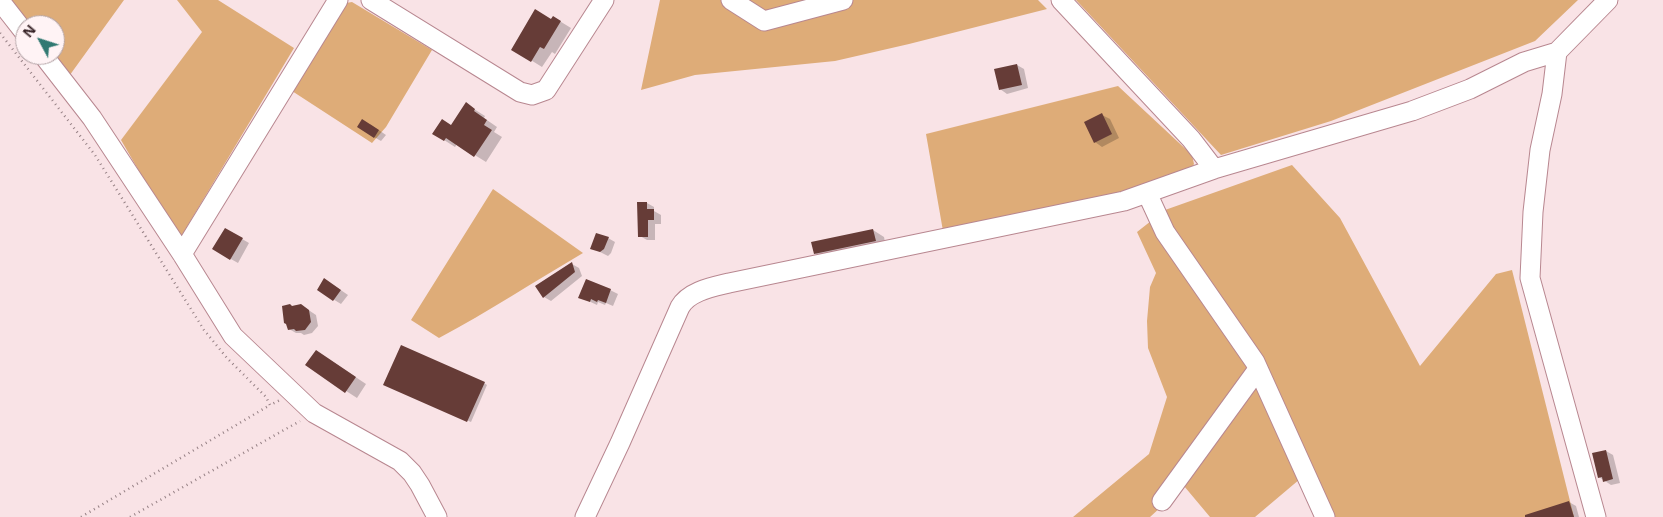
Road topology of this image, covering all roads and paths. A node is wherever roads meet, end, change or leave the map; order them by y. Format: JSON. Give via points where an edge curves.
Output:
{"nodes":[{"id":1,"x":338,"y":0,"type":"edge"},
{"id":2,"x":371,"y":0,"type":"edge"},
{"id":3,"x":604,"y":0,"type":"edge"},
{"id":4,"x":731,"y":0,"type":"edge"},
{"id":5,"x":843,"y":0,"type":"edge"},
{"id":6,"x":1608,"y":0,"type":"edge"},
{"id":7,"x":0,"y":1,"type":"edge"},
{"id":8,"x":1064,"y":4,"type":"edge"},
{"id":9,"x":15,"y":20,"type":"edge"},
{"id":10,"x":0,"y":33,"type":"edge"},
{"id":11,"x":1557,"y":52,"type":"junction"},
{"id":12,"x":51,"y":65,"type":"edge"},
{"id":13,"x":1214,"y":169,"type":"junction"},
{"id":14,"x":1147,"y":193,"type":"junction"},
{"id":15,"x":182,"y":254,"type":"junction"},
{"id":16,"x":1258,"y":369,"type":"junction"},
{"id":17,"x":294,"y":394,"type":"junction"},
{"id":18,"x":270,"y":404,"type":"junction"},
{"id":19,"x":314,"y":413,"type":"junction"},
{"id":20,"x":1162,"y":501,"type":"dead end"},
{"id":21,"x":81,"y":517,"type":"edge"},
{"id":22,"x":130,"y":517,"type":"edge"},
{"id":23,"x":437,"y":517,"type":"edge"},
{"id":24,"x":585,"y":517,"type":"edge"},
{"id":25,"x":1325,"y":517,"type":"edge"},
{"id":26,"x":1596,"y":517,"type":"edge"}],
"edges":[{"from":1,"to":15,"type":"street"},
{"from":2,"to":3,"type":"street","via":[[520,92],[532,95],[546,90]]},
{"from":4,"to":5,"type":"street","via":[[764,21]]},
{"from":6,"to":11,"type":"street"},
{"from":7,"to":9,"type":"street"},
{"from":8,"to":13,"type":"street","via":[[1191,139]]},
{"from":10,"to":18,"type":"path","via":[[95,155],[204,330]]},
{"from":11,"to":13,"type":"street","via":[[1524,62],[1470,89],[1412,111]]},
{"from":11,"to":26,"type":"street","via":[[1540,150],[1530,278]]},
{"from":12,"to":15,"type":"street","via":[[92,118]]},
{"from":13,"to":14,"type":"street"},
{"from":14,"to":16,"type":"street","via":[[1165,232]]},
{"from":14,"to":24,"type":"street","via":[[1124,202],[711,287],[686,298]]},
{"from":15,"to":17,"type":"street","via":[[233,336]]},
{"from":16,"to":20,"type":"street"},
{"from":16,"to":25,"type":"street"},
{"from":17,"to":18,"type":"path"},
{"from":17,"to":19,"type":"street"},
{"from":18,"to":21,"type":"path"},
{"from":19,"to":22,"type":"path"},
{"from":19,"to":23,"type":"street","via":[[400,461],[420,485]]}]}
